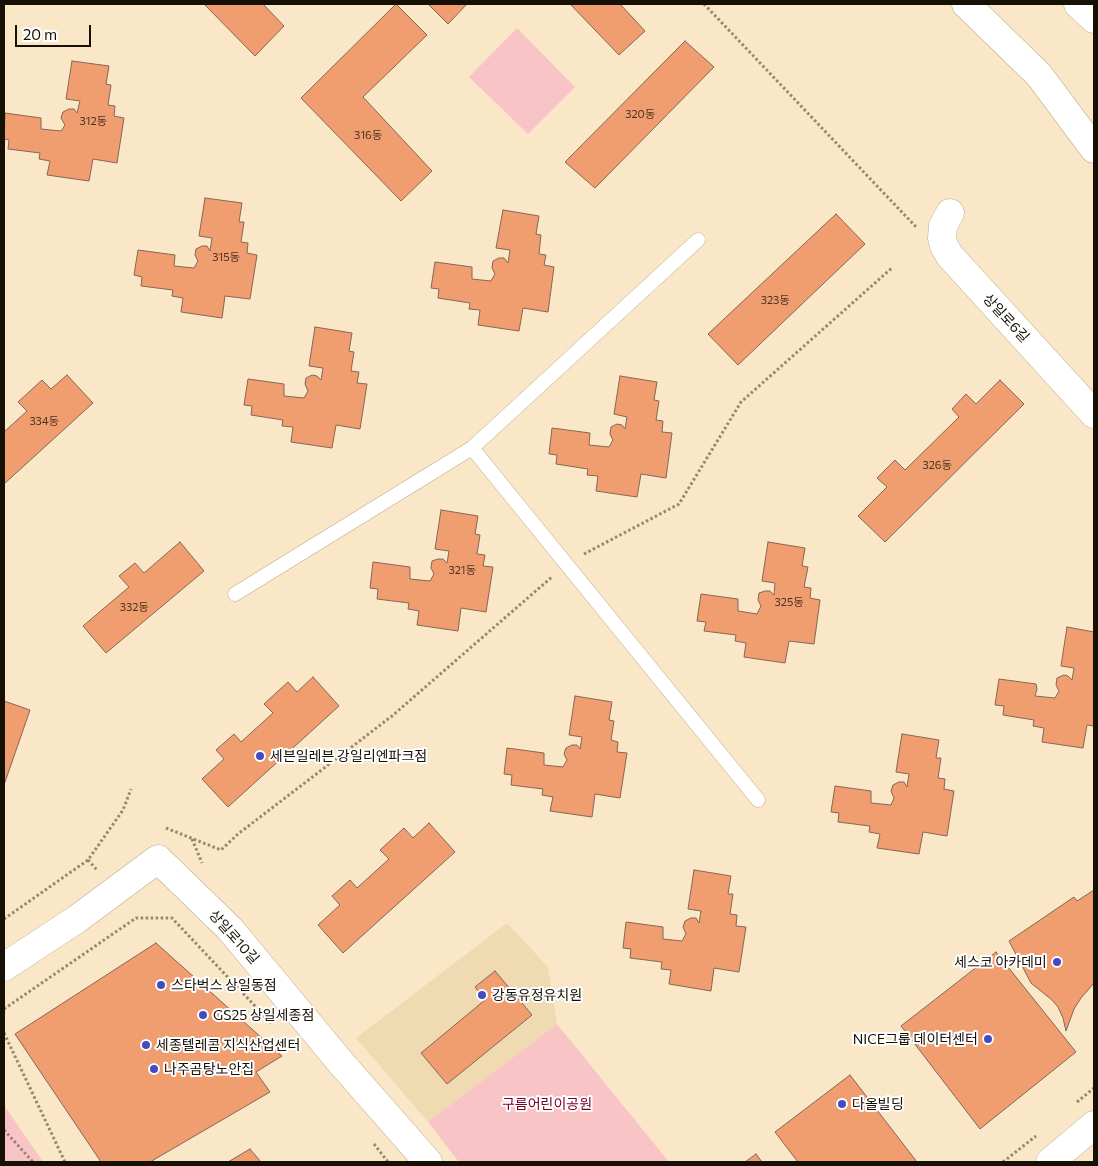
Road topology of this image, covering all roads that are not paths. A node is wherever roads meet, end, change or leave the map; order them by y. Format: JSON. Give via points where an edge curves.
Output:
{"nodes":[{"id":1,"x":966,"y":4,"type":"edge"},
{"id":2,"x":1078,"y":4,"type":"edge"},
{"id":3,"x":1094,"y":19,"type":"edge"},
{"id":4,"x":1039,"y":75,"type":"junction"},
{"id":5,"x":1094,"y":125,"type":"edge"},
{"id":6,"x":1094,"y":149,"type":"edge"},
{"id":7,"x":946,"y":224,"type":"road end"},
{"id":8,"x":698,"y":240,"type":"dead end"},
{"id":9,"x":1094,"y":414,"type":"edge"},
{"id":10,"x":472,"y":448,"type":"junction"},
{"id":11,"x":235,"y":594,"type":"dead end"},
{"id":12,"x":758,"y":800,"type":"dead end"},
{"id":13,"x":4,"y":967,"type":"edge"},
{"id":14,"x":1094,"y":1125,"type":"edge"},
{"id":15,"x":428,"y":1162,"type":"edge"},
{"id":16,"x":1050,"y":1162,"type":"edge"}],
"edges":[{"from":1,"to":4,"type":"main road"},
{"from":2,"to":3,"type":"main road"},
{"from":4,"to":5,"type":"main road"},
{"from":4,"to":6,"type":"main road"},
{"from":7,"to":9,"type":"main road","name":"상일로6길","via":[[944,246],[954,260]]},
{"from":8,"to":10,"type":"lane"},
{"from":10,"to":11,"type":"lane"},
{"from":10,"to":12,"type":"lane"},
{"from":13,"to":15,"type":"main road","name":"상일로10길","via":[[77,919],[158,859],[230,929]]},
{"from":14,"to":16,"type":"main road"}]}
